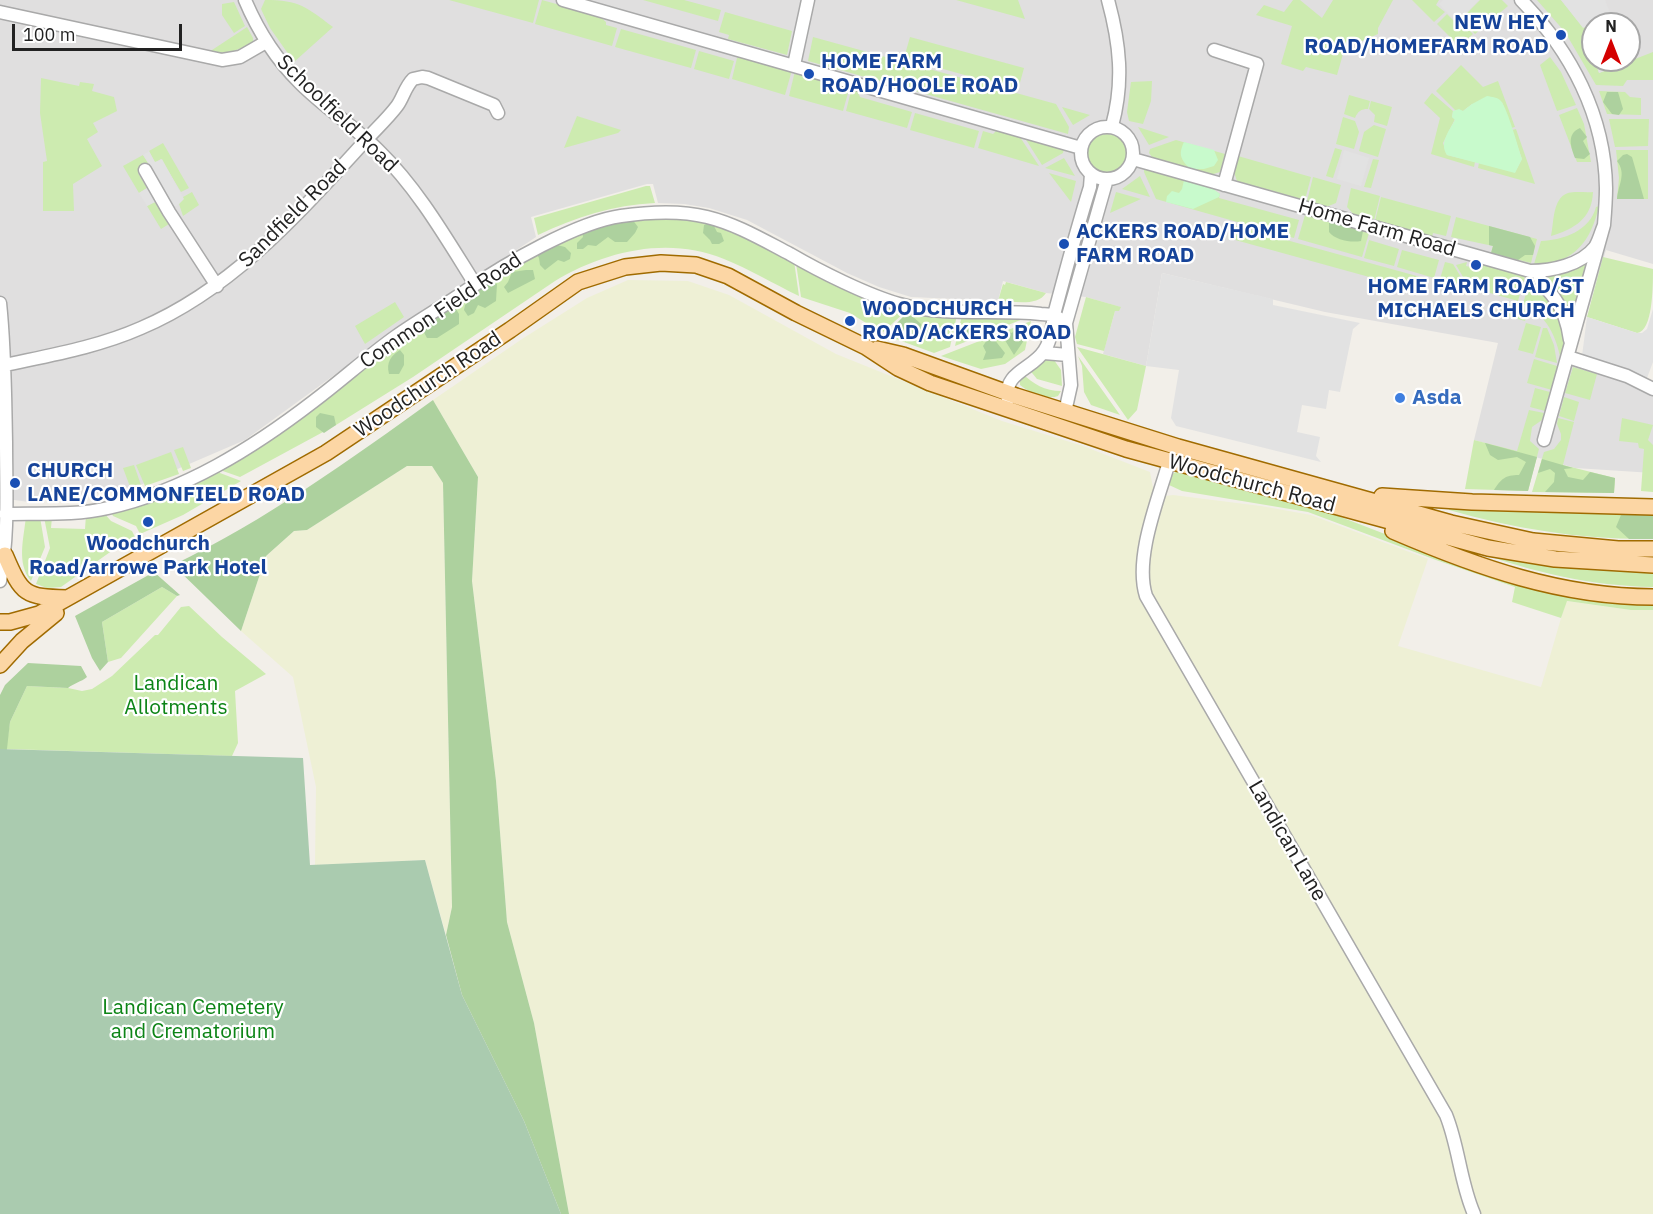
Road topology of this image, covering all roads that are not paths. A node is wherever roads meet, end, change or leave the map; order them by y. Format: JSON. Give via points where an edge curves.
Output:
{"nodes":[{"id":1,"x":245,"y":0,"type":"edge"},
{"id":2,"x":563,"y":0,"type":"edge"},
{"id":3,"x":808,"y":0,"type":"edge"},
{"id":4,"x":1108,"y":0,"type":"edge"},
{"id":5,"x":1521,"y":0,"type":"edge"},
{"id":6,"x":0,"y":12,"type":"edge"},
{"id":7,"x":266,"y":42,"type":"junction"},
{"id":8,"x":1214,"y":50,"type":"dead end"},
{"id":9,"x":794,"y":65,"type":"junction"},
{"id":10,"x":498,"y":113,"type":"dead end"},
{"id":11,"x":1112,"y":126,"type":"junction"},
{"id":12,"x":367,"y":140,"type":"junction"},
{"id":13,"x":1081,"y":148,"type":"junction"},
{"id":14,"x":1133,"y":159,"type":"junction"},
{"id":15,"x":145,"y":170,"type":"dead end"},
{"id":16,"x":1091,"y":174,"type":"junction"},
{"id":17,"x":1107,"y":179,"type":"junction"},
{"id":18,"x":1224,"y":185,"type":"junction"},
{"id":19,"x":1604,"y":225,"type":"junction"},
{"id":20,"x":1538,"y":271,"type":"junction"},
{"id":21,"x":475,"y":284,"type":"junction"},
{"id":22,"x":217,"y":286,"type":"junction"},
{"id":23,"x":0,"y":305,"type":"edge"},
{"id":24,"x":1054,"y":315,"type":"junction"},
{"id":25,"x":1066,"y":323,"type":"junction"},
{"id":26,"x":866,"y":347,"type":"junction"},
{"id":27,"x":1569,"y":352,"type":"junction"},
{"id":28,"x":1044,"y":353,"type":"junction"},
{"id":29,"x":1068,"y":356,"type":"junction"},
{"id":30,"x":5,"y":365,"type":"junction"},
{"id":31,"x":1653,"y":389,"type":"edge"},
{"id":32,"x":1007,"y":393,"type":"junction"},
{"id":33,"x":1065,"y":412,"type":"junction"},
{"id":34,"x":1083,"y":435,"type":"junction"},
{"id":35,"x":1148,"y":438,"type":"junction"},
{"id":36,"x":1544,"y":440,"type":"dead end"},
{"id":37,"x":1169,"y":462,"type":"junction"},
{"id":38,"x":1269,"y":488,"type":"junction"},
{"id":39,"x":1349,"y":494,"type":"junction"},
{"id":40,"x":1332,"y":505,"type":"junction"},
{"id":41,"x":1653,"y":507,"type":"edge"},
{"id":42,"x":5,"y":514,"type":"junction"},
{"id":43,"x":1653,"y":549,"type":"edge"},
{"id":44,"x":5,"y":555,"type":"junction"},
{"id":45,"x":1653,"y":565,"type":"edge"},
{"id":46,"x":117,"y":569,"type":"junction"},
{"id":47,"x":0,"y":581,"type":"edge"},
{"id":48,"x":1653,"y":597,"type":"edge"},
{"id":49,"x":67,"y":598,"type":"junction"},
{"id":50,"x":0,"y":622,"type":"edge"},
{"id":51,"x":0,"y":665,"type":"edge"},
{"id":52,"x":1474,"y":1214,"type":"edge"}],
"edges":[{"from":1,"to":7,"type":"street","name":"Schoolfield Road"},
{"from":2,"to":9,"type":"street"},
{"from":3,"to":9,"type":"street"},
{"from":4,"to":11,"type":"street","via":[[1117,32],[1120,67],[1119,101]]},
{"from":5,"to":19,"type":"street","via":[[1558,46],[1590,102],[1604,159]]},
{"from":6,"to":7,"type":"street","via":[[222,60],[240,57]]},
{"from":7,"to":12,"type":"street","name":"Schoolfield Road","via":[[300,83]]},
{"from":8,"to":18,"type":"street","via":[[1257,64]]},
{"from":9,"to":13,"type":"street"},
{"from":10,"to":12,"type":"street","name":"Sandfield Road","via":[[494,105],[428,78],[417,78],[408,84],[396,107]]},
{"from":11,"to":13,"type":"street","via":[[1096,129]]},
{"from":11,"to":14,"type":"street","via":[[1132,142]]},
{"from":12,"to":21,"type":"street","name":"Schoolfield Road","via":[[421,201]]},
{"from":12,"to":22,"type":"street","name":"Sandfield Road","via":[[301,210]]},
{"from":13,"to":16,"type":"street","via":[[1082,162]]},
{"from":14,"to":17,"type":"street","via":[[1124,174]]},
{"from":14,"to":18,"type":"street","name":"Home Farm Road"},
{"from":15,"to":22,"type":"street","name":"Sandfield Road"},
{"from":16,"to":17,"type":"street"},
{"from":16,"to":24,"type":"street"},
{"from":17,"to":25,"type":"street"},
{"from":18,"to":20,"type":"street","name":"Home Farm Road"},
{"from":19,"to":20,"type":"street","name":"Home Farm Road","via":[[1595,247],[1586,254],[1561,267]]},
{"from":19,"to":27,"type":"street"},
{"from":20,"to":27,"type":"street","via":[[1539,282],[1556,299],[1567,323]]},
{"from":21,"to":24,"type":"street","name":"Common Field Road","via":[[534,250],[591,224],[618,216],[687,213],[750,232],[866,292],[898,304],[934,310]]},
{"from":21,"to":42,"type":"street","name":"Common Field Road","via":[[395,338],[312,403],[198,475],[152,495],[106,508]]},
{"from":22,"to":30,"type":"street","name":"Sandfield Road","via":[[169,315],[116,338]]},
{"from":23,"to":30,"type":"street"},
{"from":24,"to":25,"type":"street","name":"Common Field Road"},
{"from":24,"to":28,"type":"street"},
{"from":25,"to":29,"type":"street"},
{"from":26,"to":32,"type":"main road","name":"Woodchurch Road"},
{"from":26,"to":34,"type":"main road","name":"Woodchurch Road","via":[[930,383]]},
{"from":26,"to":46,"type":"main road","name":"Woodchurch Road","via":[[728,276],[696,265],[625,267],[578,282],[326,453]]},
{"from":27,"to":31,"type":"street"},
{"from":27,"to":36,"type":"street"},
{"from":28,"to":29,"type":"street"},
{"from":28,"to":32,"type":"street","via":[[1018,372]]},
{"from":29,"to":33,"type":"street","via":[[1071,385]]},
{"from":30,"to":42,"type":"street"},
{"from":32,"to":33,"type":"main road","name":"Woodchurch Road"},
{"from":32,"to":34,"type":"street","via":[[1009,401],[1019,409]]},
{"from":33,"to":35,"type":"main road","name":"Woodchurch Road"},
{"from":34,"to":37,"type":"main road","name":"Woodchurch Road"},
{"from":35,"to":38,"type":"main road","via":[[1154,448],[1245,476]]},
{"from":35,"to":39,"type":"main road","name":"Woodchurch Road"},
{"from":37,"to":38,"type":"main road","name":"Woodchurch Road"},
{"from":37,"to":52,"type":"street","name":"Landican Lane","via":[[1144,556],[1142,578],[1146,596],[1446,1115]]},
{"from":38,"to":40,"type":"main road","name":"Woodchurch Road"},
{"from":39,"to":41,"type":"main road"},
{"from":39,"to":43,"type":"main road","name":"Woodchurch Road","via":[[1523,539],[1574,546]]},
{"from":40,"to":45,"type":"main road","name":"Woodchurch Road","via":[[1527,555]]},
{"from":40,"to":48,"type":"main road","via":[[1445,553],[1524,580],[1583,592]]},
{"from":42,"to":44,"type":"street"},
{"from":44,"to":47,"type":"street"},
{"from":44,"to":49,"type":"main road","via":[[25,590],[37,597]]},
{"from":46,"to":49,"type":"main road","name":"Woodchurch Road"},
{"from":46,"to":51,"type":"main road","via":[[40,624]]},
{"from":49,"to":50,"type":"main road","name":"Woodchurch Road","via":[[39,614]]}]}
